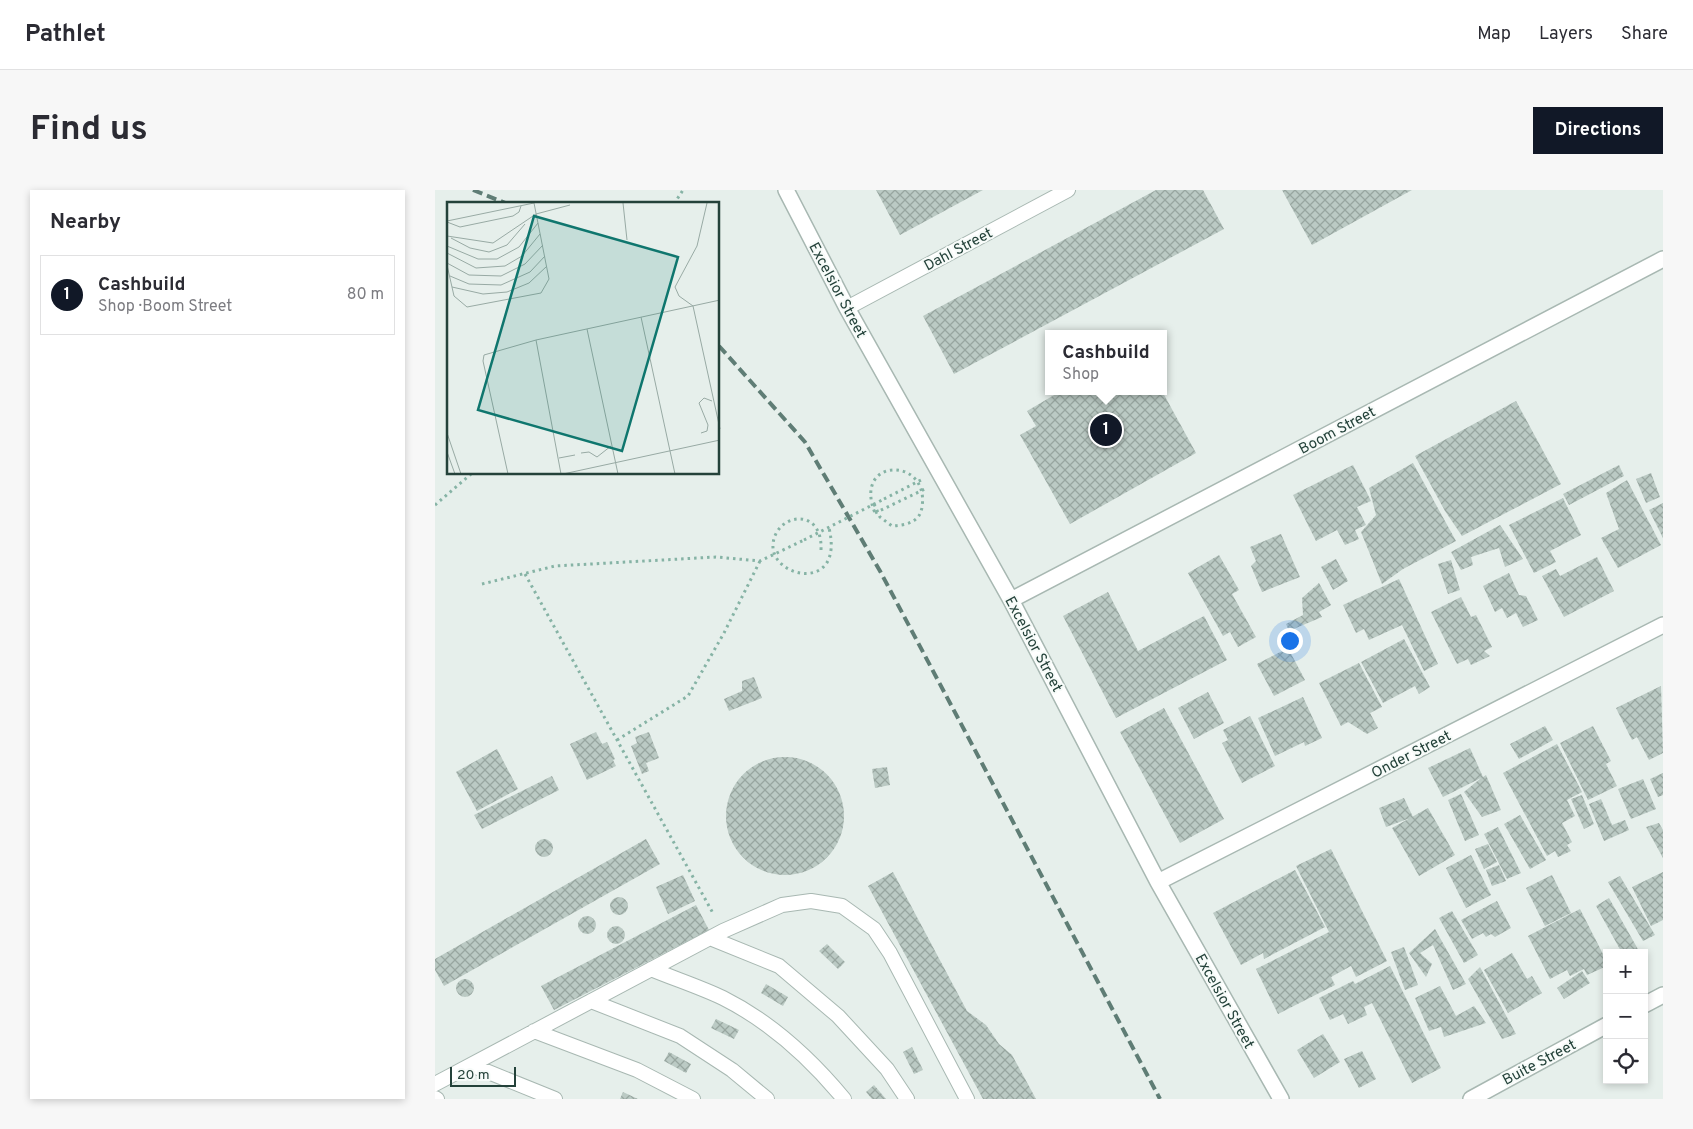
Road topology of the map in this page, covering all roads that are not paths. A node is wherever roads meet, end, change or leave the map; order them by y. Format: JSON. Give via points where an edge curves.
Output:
{"nodes":[{"id":1,"x":786,"y":190,"type":"edge"},
{"id":2,"x":1068,"y":190,"type":"edge"},
{"id":3,"x":1660,"y":264,"type":"edge"},
{"id":4,"x":847,"y":308,"type":"junction"},
{"id":5,"x":1011,"y":600,"type":"junction"},
{"id":6,"x":1663,"y":626,"type":"edge"},
{"id":7,"x":1159,"y":882,"type":"junction"},
{"id":8,"x":717,"y":934,"type":"junction"},
{"id":9,"x":651,"y":969,"type":"junction"},
{"id":10,"x":1663,"y":995,"type":"edge"},
{"id":11,"x":591,"y":1001,"type":"junction"},
{"id":12,"x":1648,"y":1003,"type":"edge"},
{"id":13,"x":1603,"y":1027,"type":"edge"},
{"id":14,"x":534,"y":1031,"type":"junction"},
{"id":15,"x":471,"y":1065,"type":"junction"},
{"id":16,"x":435,"y":1084,"type":"edge"},
{"id":17,"x":555,"y":1099,"type":"edge"},
{"id":18,"x":693,"y":1099,"type":"edge"},
{"id":19,"x":767,"y":1099,"type":"edge"},
{"id":20,"x":844,"y":1099,"type":"edge"},
{"id":21,"x":907,"y":1099,"type":"edge"},
{"id":22,"x":967,"y":1099,"type":"edge"},
{"id":23,"x":1281,"y":1099,"type":"edge"},
{"id":24,"x":1471,"y":1099,"type":"edge"}],
"edges":[{"from":1,"to":4,"type":"street","name":"Excelsior Street"},
{"from":2,"to":4,"type":"lane","name":"Dahl Street"},
{"from":3,"to":5,"type":"street","name":"Boom Street"},
{"from":4,"to":5,"type":"street","name":"Excelsior Street"},
{"from":5,"to":7,"type":"street","name":"Excelsior Street"},
{"from":6,"to":7,"type":"street","name":"Onder Street"},
{"from":7,"to":23,"type":"street","name":"Excelsior Street"},
{"from":8,"to":9,"type":"lane"},
{"from":8,"to":21,"type":"lane","via":[[779,966],[838,1016],[887,1069]]},
{"from":8,"to":22,"type":"lane","via":[[782,905],[811,901],[842,906],[874,930],[890,952]]},
{"from":9,"to":11,"type":"lane"},
{"from":9,"to":20,"type":"lane","via":[[723,998],[775,1030],[815,1064]]},
{"from":10,"to":12,"type":"street"},
{"from":11,"to":14,"type":"lane"},
{"from":11,"to":19,"type":"lane","via":[[680,1036],[732,1070]]},
{"from":13,"to":24,"type":"street","name":"Buite Street"},
{"from":14,"to":15,"type":"lane"},
{"from":14,"to":18,"type":"lane","via":[[637,1070]]},
{"from":15,"to":16,"type":"lane"},
{"from":15,"to":17,"type":"lane"}]}
